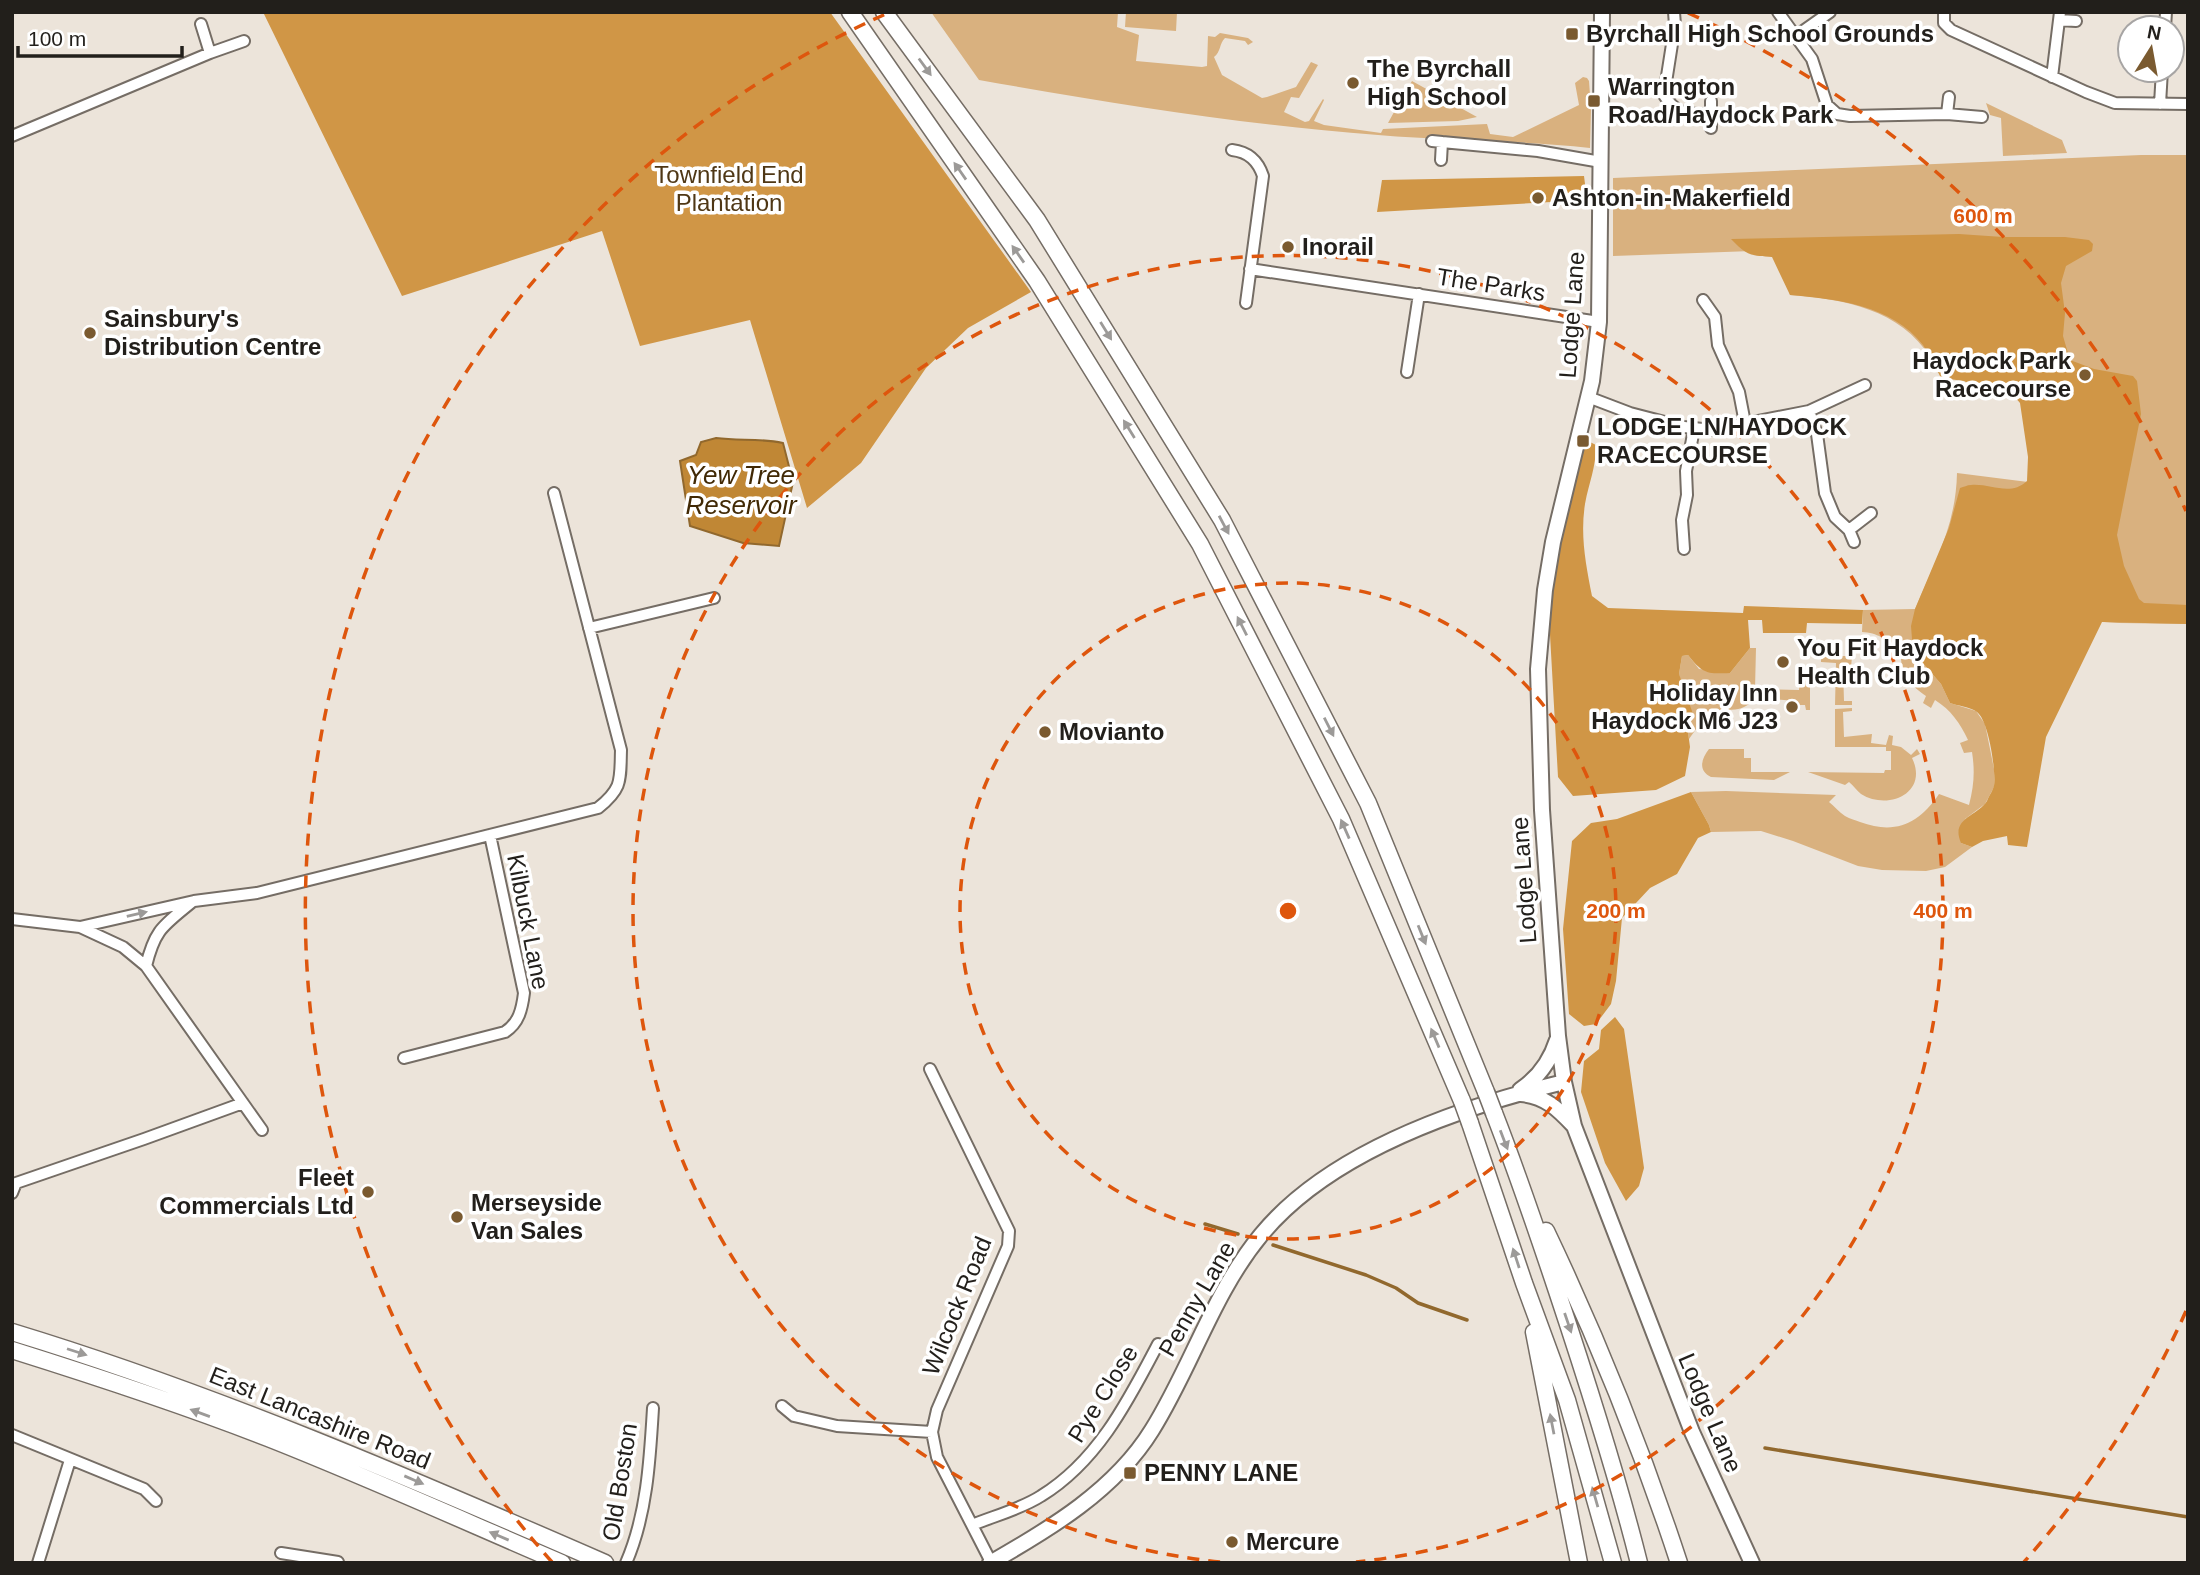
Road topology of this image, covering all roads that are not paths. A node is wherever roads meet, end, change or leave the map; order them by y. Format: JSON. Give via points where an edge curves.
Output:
{"nodes":[{"id":1,"x":850,"y":12,"type":"edge"},
{"id":2,"x":884,"y":12,"type":"edge"},
{"id":3,"x":1602,"y":12,"type":"edge"},
{"id":4,"x":1674,"y":12,"type":"edge"},
{"id":5,"x":1778,"y":12,"type":"edge"},
{"id":6,"x":1830,"y":12,"type":"edge"},
{"id":7,"x":1944,"y":12,"type":"edge"},
{"id":8,"x":2059,"y":16,"type":"edge"},
{"id":9,"x":2076,"y":21,"type":"dead end"},
{"id":10,"x":201,"y":24,"type":"dead end"},
{"id":11,"x":1796,"y":36,"type":"junction"},
{"id":12,"x":244,"y":40,"type":"dead end"},
{"id":13,"x":210,"y":52,"type":"junction"},
{"id":14,"x":2053,"y":77,"type":"junction"},
{"id":15,"x":2161,"y":84,"type":"edge"},
{"id":16,"x":1949,"y":96,"type":"dead end"},
{"id":17,"x":1711,"y":101,"type":"dead end"},
{"id":18,"x":2160,"y":104,"type":"junction"},
{"id":19,"x":2188,"y":104,"type":"edge"},
{"id":20,"x":1711,"y":114,"type":"junction"},
{"id":21,"x":1947,"y":114,"type":"junction"},
{"id":22,"x":1982,"y":117,"type":"dead end"},
{"id":23,"x":1711,"y":128,"type":"dead end"},
{"id":24,"x":12,"y":136,"type":"edge"},
{"id":25,"x":1232,"y":150,"type":"dead end"},
{"id":26,"x":1441,"y":160,"type":"dead end"},
{"id":27,"x":1601,"y":162,"type":"junction"},
{"id":28,"x":1250,"y":269,"type":"junction"},
{"id":29,"x":1419,"y":295,"type":"junction"},
{"id":30,"x":1703,"y":300,"type":"dead end"},
{"id":31,"x":1246,"y":303,"type":"dead end"},
{"id":32,"x":1599,"y":322,"type":"junction"},
{"id":33,"x":1407,"y":372,"type":"dead end"},
{"id":34,"x":1865,"y":385,"type":"dead end"},
{"id":35,"x":1588,"y":397,"type":"junction"},
{"id":36,"x":1810,"y":411,"type":"junction"},
{"id":37,"x":1745,"y":423,"type":"junction"},
{"id":38,"x":1694,"y":429,"type":"junction"},
{"id":39,"x":554,"y":493,"type":"dead end"},
{"id":40,"x":1871,"y":513,"type":"dead end"},
{"id":41,"x":1849,"y":530,"type":"junction"},
{"id":42,"x":1854,"y":542,"type":"dead end"},
{"id":43,"x":1684,"y":549,"type":"dead end"},
{"id":44,"x":714,"y":598,"type":"dead end"},
{"id":45,"x":589,"y":628,"type":"junction"},
{"id":46,"x":490,"y":835,"type":"junction"},
{"id":47,"x":194,"y":901,"type":"junction"},
{"id":48,"x":12,"y":919,"type":"edge"},
{"id":49,"x":80,"y":928,"type":"junction"},
{"id":50,"x":146,"y":966,"type":"junction"},
{"id":51,"x":1558,"y":1035,"type":"junction"},
{"id":52,"x":404,"y":1058,"type":"dead end"},
{"id":53,"x":930,"y":1069,"type":"dead end"},
{"id":54,"x":1564,"y":1082,"type":"junction"},
{"id":55,"x":1513,"y":1094,"type":"junction"},
{"id":56,"x":243,"y":1103,"type":"junction"},
{"id":57,"x":1574,"y":1126,"type":"junction"},
{"id":58,"x":262,"y":1130,"type":"dead end"},
{"id":59,"x":1514,"y":1166,"type":"junction"},
{"id":60,"x":12,"y":1193,"type":"edge"},
{"id":61,"x":1524,"y":1283,"type":"junction"},
{"id":62,"x":12,"y":1332,"type":"edge"},
{"id":63,"x":1158,"y":1344,"type":"dead end"},
{"id":64,"x":12,"y":1350,"type":"edge"},
{"id":65,"x":1151,"y":1357,"type":"junction"},
{"id":66,"x":1163,"y":1363,"type":"dead end"},
{"id":67,"x":782,"y":1406,"type":"dead end"},
{"id":68,"x":653,"y":1408,"type":"dead end"},
{"id":69,"x":932,"y":1432,"type":"junction"},
{"id":70,"x":12,"y":1435,"type":"edge"},
{"id":71,"x":70,"y":1460,"type":"junction"},
{"id":72,"x":156,"y":1500,"type":"dead end"},
{"id":73,"x":972,"y":1525,"type":"junction"},
{"id":74,"x":281,"y":1553,"type":"dead end"},
{"id":75,"x":340,"y":1562,"type":"edge"},
{"id":76,"x":990,"y":1562,"type":"edge"},
{"id":77,"x":38,"y":1563,"type":"edge"},
{"id":78,"x":562,"y":1563,"type":"edge"},
{"id":79,"x":605,"y":1563,"type":"edge"},
{"id":80,"x":626,"y":1563,"type":"edge"},
{"id":81,"x":1579,"y":1563,"type":"edge"},
{"id":82,"x":1613,"y":1563,"type":"edge"},
{"id":83,"x":1639,"y":1563,"type":"edge"},
{"id":84,"x":1679,"y":1563,"type":"edge"},
{"id":85,"x":1752,"y":1563,"type":"edge"}],
"edges":[{"from":61,"to":1,"type":"highway","one_way":true,"bridge":true,"via":[[1462,1101],[1341,820],[1212,568],[1037,281]]},
{"from":2,"to":59,"type":"highway","one_way":true,"bridge":true,"via":[[1037,220],[1222,520],[1368,803]]},
{"from":3,"to":27,"type":"main road","name":"Lodge Lane"},
{"from":4,"to":20,"type":"street","via":[[1664,95],[1673,109]]},
{"from":5,"to":11,"type":"street"},
{"from":6,"to":11,"type":"street"},
{"from":7,"to":14,"type":"street","via":[[1944,23],[1951,30]]},
{"from":8,"to":9,"type":"street"},
{"from":8,"to":14,"type":"street"},
{"from":10,"to":13,"type":"street"},
{"from":11,"to":21,"type":"street","via":[[1812,59],[1827,105],[1838,114]]},
{"from":12,"to":13,"type":"street"},
{"from":13,"to":24,"type":"street"},
{"from":14,"to":18,"type":"street","via":[[2115,103]]},
{"from":15,"to":18,"type":"street"},
{"from":16,"to":21,"type":"street"},
{"from":17,"to":20,"type":"street"},
{"from":18,"to":19,"type":"street"},
{"from":20,"to":23,"type":"street"},
{"from":21,"to":22,"type":"street"},
{"from":25,"to":28,"type":"street","via":[[1251,156],[1263,176]]},
{"from":26,"to":27,"type":"street","via":[[1437,141]]},
{"from":27,"to":32,"type":"main road","name":"Lodge Lane"},
{"from":28,"to":29,"type":"street","name":"The Parks"},
{"from":28,"to":31,"type":"street"},
{"from":29,"to":32,"type":"street","name":"The Parks"},
{"from":29,"to":33,"type":"street","name":"The Parks"},
{"from":30,"to":37,"type":"street","via":[[1715,317],[1718,345],[1738,392]]},
{"from":32,"to":35,"type":"main road","name":"Lodge Lane"},
{"from":34,"to":36,"type":"street"},
{"from":35,"to":38,"type":"street"},
{"from":35,"to":51,"type":"main road","name":"Lodge Lane","via":[[1553,542],[1538,669],[1542,810]]},
{"from":36,"to":37,"type":"street"},
{"from":36,"to":41,"type":"street","via":[[1818,434],[1825,493],[1835,516]]},
{"from":37,"to":38,"type":"street"},
{"from":38,"to":43,"type":"street","via":[[1686,471]]},
{"from":39,"to":45,"type":"street","name":"Kilbuck Lane"},
{"from":40,"to":41,"type":"street"},
{"from":41,"to":42,"type":"street"},
{"from":44,"to":45,"type":"street"},
{"from":45,"to":46,"type":"street","name":"Kilbuck Lane","via":[[621,750],[614,795],[598,808]]},
{"from":46,"to":47,"type":"street","name":"Kilbuck Lane","via":[[257,893]]},
{"from":46,"to":52,"type":"street","name":"Kilbuck Lane","via":[[524,993],[523,1007],[505,1032]]},
{"from":49,"to":47,"type":"street","name":"Kilbuck Lane","one_way":true},
{"from":47,"to":50,"type":"street","via":[[161,928]]},
{"from":48,"to":49,"type":"street","name":"Kilbuck Lane"},
{"from":49,"to":50,"type":"street","name":"Kilbuck Lane","via":[[123,947]]},
{"from":50,"to":56,"type":"street","name":"Kilbuck Lane"},
{"from":51,"to":54,"type":"main road","name":"Lodge Lane"},
{"from":51,"to":55,"type":"main road","via":[[1545,1067]]},
{"from":53,"to":69,"type":"street","name":"Wilcock Road","via":[[1009,1231],[1008,1247],[937,1410]]},
{"from":54,"to":55,"type":"main road","name":"Penny Lane"},
{"from":54,"to":57,"type":"main road","name":"Lodge Lane"},
{"from":55,"to":57,"type":"main road","via":[[1541,1098]]},
{"from":55,"to":76,"type":"main road","name":"Penny Lane","via":[[1376,1147],[1330,1172],[1295,1200],[1262,1234],[1230,1278],[1153,1429],[1126,1464],[1077,1509]]},
{"from":56,"to":58,"type":"street","name":"Kilbuck Lane"},
{"from":56,"to":60,"type":"street","via":[[16,1182]]},
{"from":57,"to":85,"type":"main road","name":"Lodge Lane","via":[[1692,1433]]},
{"from":59,"to":83,"type":"highway","one_way":true,"via":[[1589,1386]]},
{"from":59,"to":84,"type":"highway","via":[[1584,1313]]},
{"from":81,"to":61,"type":"highway","one_way":true},
{"from":82,"to":61,"type":"highway","one_way":true,"via":[[1567,1400]]},
{"from":62,"to":79,"type":"highway","name":"East Lancashire Road","one_way":true,"via":[[281,1425]]},
{"from":63,"to":65,"type":"street","name":"Pye Close"},
{"from":78,"to":64,"type":"highway","name":"East Lancashire Road","one_way":true,"via":[[290,1447]]},
{"from":65,"to":66,"type":"street"},
{"from":65,"to":73,"type":"street","name":"Pye Close","via":[[1086,1460],[1040,1497]]},
{"from":67,"to":69,"type":"street","via":[[794,1416],[837,1426]]},
{"from":68,"to":80,"type":"street","name":"Old Boston","via":[[640,1521]]},
{"from":69,"to":73,"type":"street","via":[[937,1457]]},
{"from":70,"to":71,"type":"street"},
{"from":71,"to":72,"type":"street","via":[[144,1489]]},
{"from":71,"to":77,"type":"street"},
{"from":73,"to":76,"type":"street"},
{"from":74,"to":75,"type":"street"}]}
